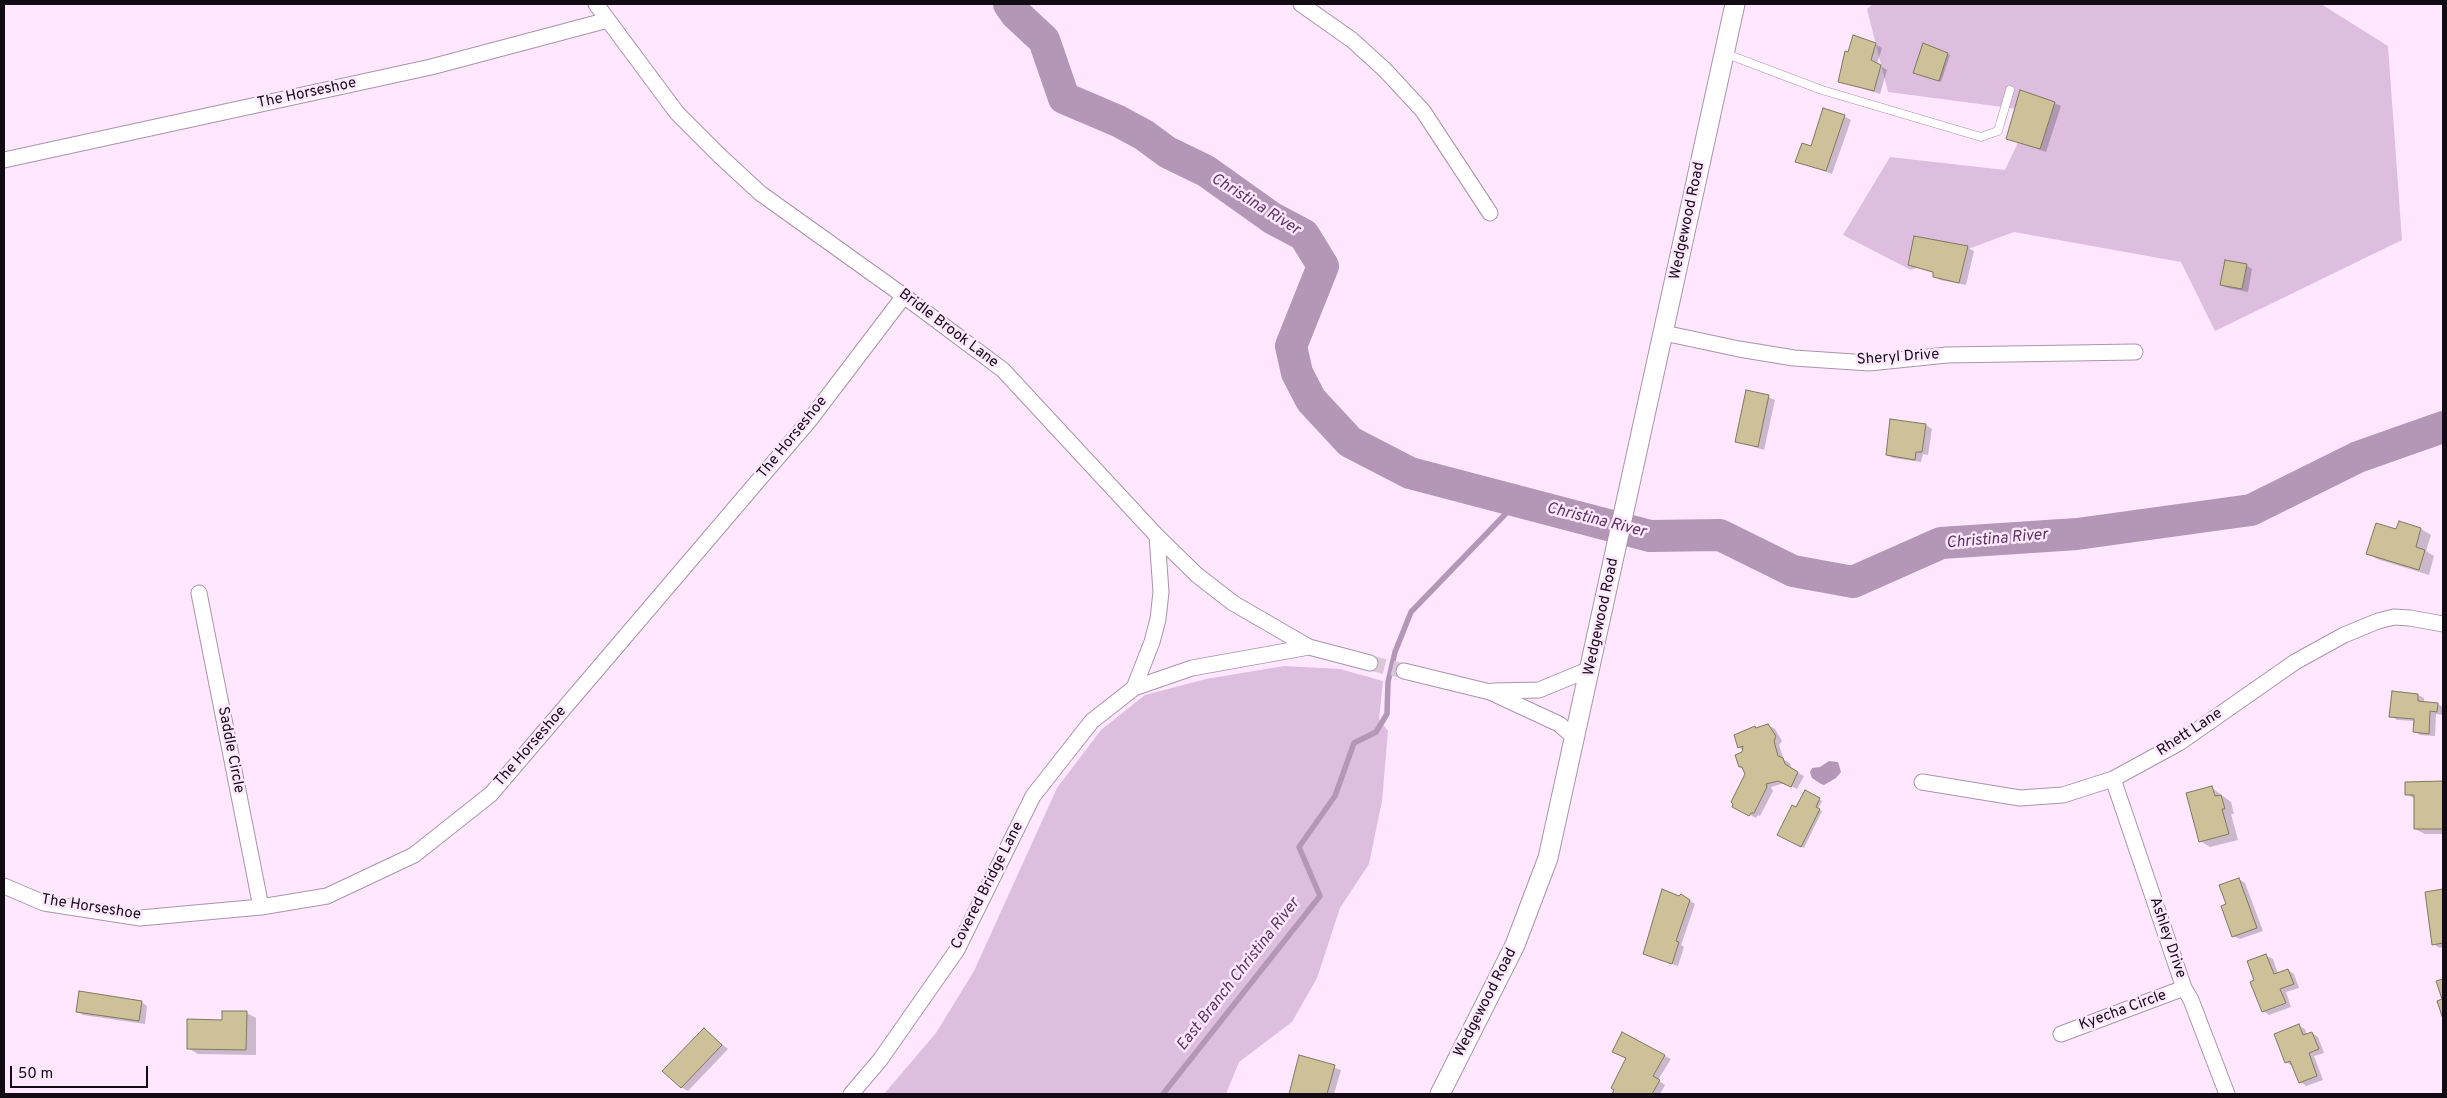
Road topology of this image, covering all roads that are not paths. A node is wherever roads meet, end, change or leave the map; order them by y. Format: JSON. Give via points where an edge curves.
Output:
{"nodes":[{"id":1,"x":596,"y":4,"type":"edge"},
{"id":2,"x":1301,"y":4,"type":"edge"},
{"id":3,"x":1735,"y":4,"type":"edge"},
{"id":4,"x":608,"y":20,"type":"junction"},
{"id":5,"x":1724,"y":53,"type":"junction"},
{"id":6,"x":2010,"y":90,"type":"dead end"},
{"id":7,"x":4,"y":160,"type":"edge"},
{"id":8,"x":1490,"y":214,"type":"dead end"},
{"id":9,"x":904,"y":296,"type":"junction"},
{"id":10,"x":1664,"y":333,"type":"junction"},
{"id":11,"x":2135,"y":352,"type":"dead end"},
{"id":12,"x":1157,"y":536,"type":"junction"},
{"id":13,"x":199,"y":593,"type":"dead end"},
{"id":14,"x":2443,"y":624,"type":"edge"},
{"id":15,"x":1309,"y":647,"type":"junction"},
{"id":16,"x":1370,"y":662,"type":"tunnel mouth"},
{"id":17,"x":1590,"y":669,"type":"junction"},
{"id":18,"x":1404,"y":671,"type":"tunnel mouth"},
{"id":19,"x":1134,"y":688,"type":"junction"},
{"id":20,"x":1490,"y":692,"type":"junction"},
{"id":21,"x":1575,"y":738,"type":"junction"},
{"id":22,"x":2113,"y":779,"type":"junction"},
{"id":23,"x":1922,"y":782,"type":"dead end"},
{"id":24,"x":4,"y":886,"type":"edge"},
{"id":25,"x":261,"y":907,"type":"junction"},
{"id":26,"x":2184,"y":988,"type":"junction"},
{"id":27,"x":2061,"y":1034,"type":"dead end"},
{"id":28,"x":851,"y":1094,"type":"edge"},
{"id":29,"x":1440,"y":1094,"type":"edge"},
{"id":30,"x":2226,"y":1094,"type":"edge"}],
"edges":[{"from":1,"to":4,"type":"street","name":"Bridle Brook Lane"},
{"from":2,"to":8,"type":"street","via":[[1352,40],[1423,111]]},
{"from":3,"to":5,"type":"street","name":"Wedgewood Road"},
{"from":4,"to":7,"type":"street","name":"The Horseshoe","via":[[430,67]]},
{"from":4,"to":9,"type":"street","name":"Bridle Brook Lane","via":[[677,113],[720,156],[760,193]]},
{"from":5,"to":6,"type":"lane","via":[[1822,90],[1981,137],[1998,132]]},
{"from":5,"to":10,"type":"street","name":"Wedgewood Road"},
{"from":9,"to":12,"type":"street","name":"Bridle Brook Lane","via":[[1002,370]]},
{"from":9,"to":25,"type":"street","name":"The Horseshoe","via":[[809,421],[491,794],[414,855],[327,896]]},
{"from":10,"to":11,"type":"street","name":"Sheryl Drive","via":[[1739,350],[1869,363],[1947,355]]},
{"from":10,"to":17,"type":"street","name":"Wedgewood Road"},
{"from":12,"to":15,"type":"street","name":"Bridle Brook Lane","via":[[1197,575],[1234,602]]},
{"from":12,"to":19,"type":"street","via":[[1161,592],[1158,619]]},
{"from":13,"to":25,"type":"street","name":"Saddle Circle"},
{"from":14,"to":22,"type":"street","name":"Rhett Lane","via":[[2394,617],[2344,636],[2295,662],[2178,743]]},
{"from":15,"to":16,"type":"street","name":"Covered Bridge Lane"},
{"from":15,"to":19,"type":"street","name":"Covered Bridge Lane","via":[[1192,668]]},
{"from":17,"to":20,"type":"street","via":[[1539,690]]},
{"from":17,"to":21,"type":"street","name":"Wedgewood Road"},
{"from":18,"to":20,"type":"street"},
{"from":19,"to":28,"type":"street","name":"Covered Bridge Lane","via":[[1092,721],[1033,796],[957,950],[880,1060]]},
{"from":20,"to":21,"type":"street","via":[[1559,724]]},
{"from":21,"to":29,"type":"street","name":"Wedgewood Road","via":[[1548,858],[1516,945]]},
{"from":22,"to":23,"type":"street","name":"Rhett Lane","via":[[2063,795],[2020,798]]},
{"from":22,"to":26,"type":"street","name":"Ashley Drive"},
{"from":24,"to":25,"type":"street","name":"The Horseshoe","via":[[44,903],[140,918]]},
{"from":26,"to":27,"type":"street","name":"Kyecha Circle"},
{"from":26,"to":30,"type":"street","name":"Ashley Drive"}]}
